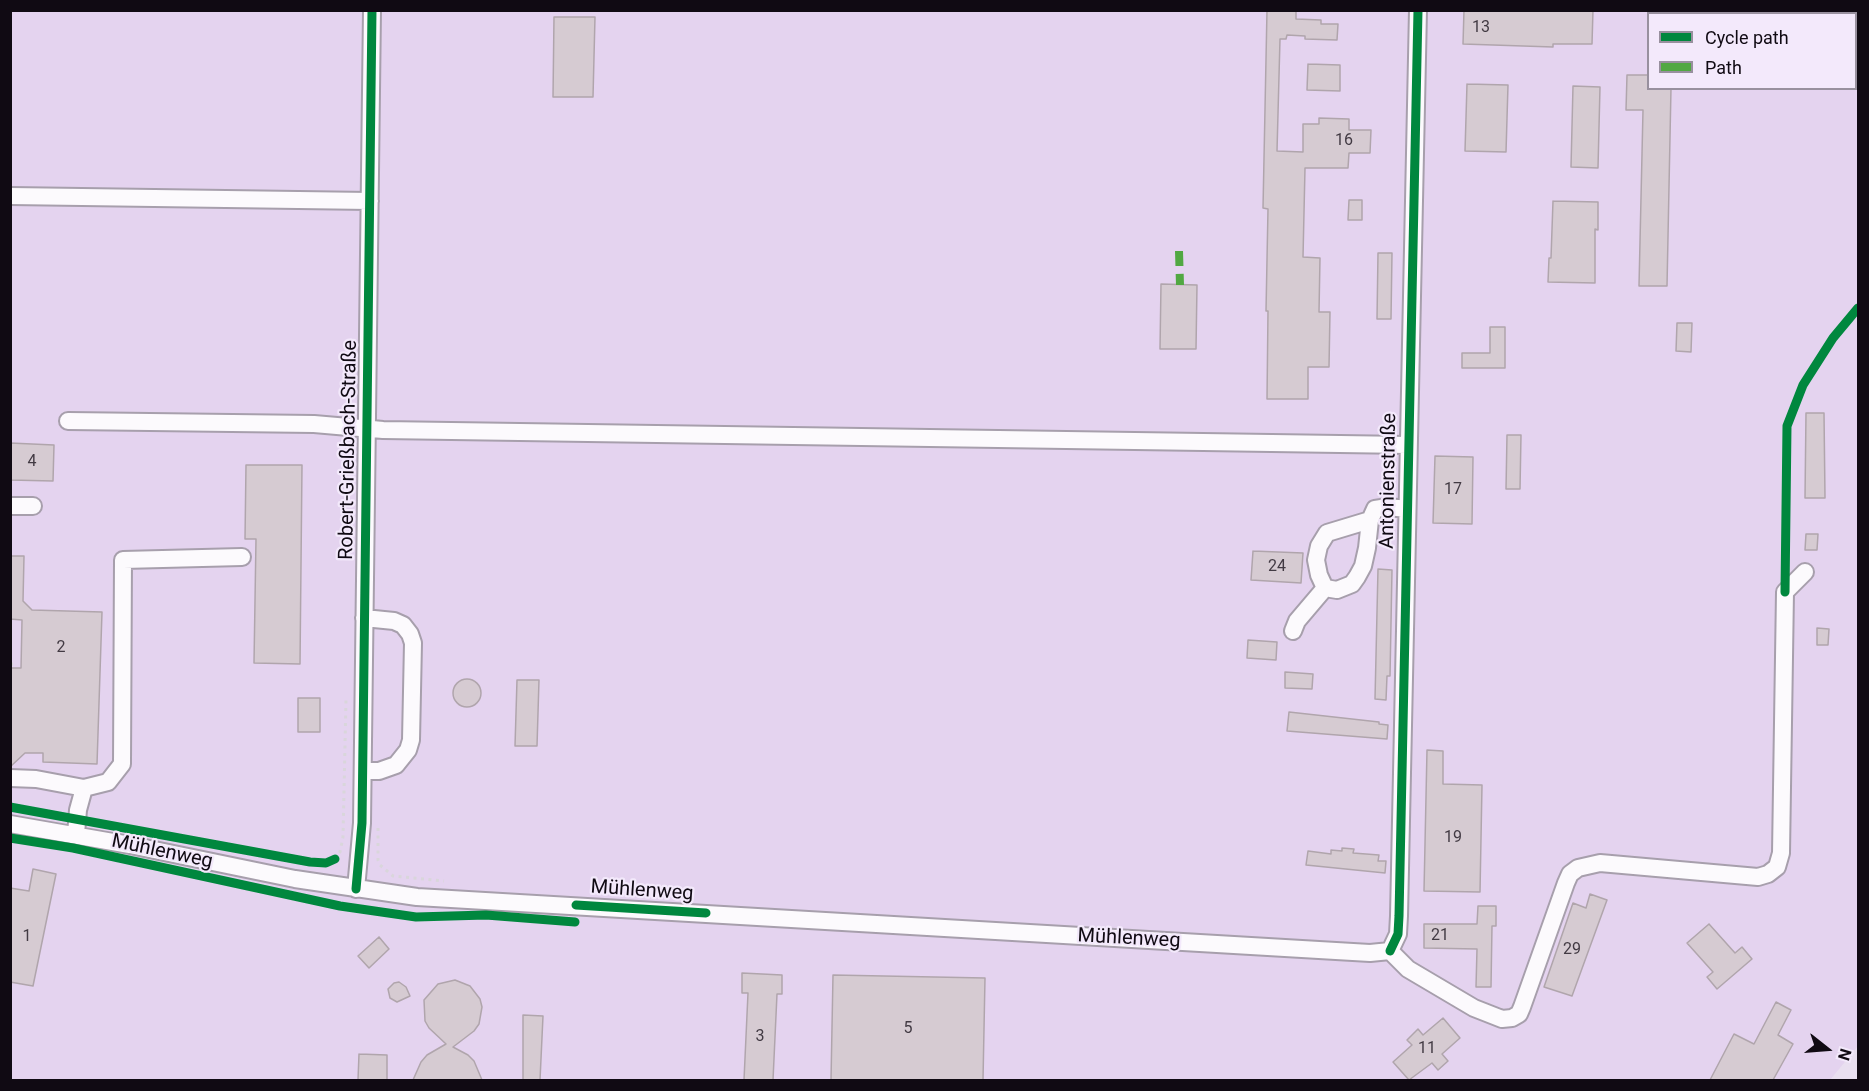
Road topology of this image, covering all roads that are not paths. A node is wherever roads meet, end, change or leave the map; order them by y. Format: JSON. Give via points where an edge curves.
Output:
{"nodes":[{"id":1,"x":372,"y":10,"type":"edge"},
{"id":2,"x":1418,"y":10,"type":"edge"},
{"id":3,"x":10,"y":196,"type":"edge"},
{"id":4,"x":370,"y":201,"type":"junction"},
{"id":5,"x":68,"y":422,"type":"dead end"},
{"id":6,"x":367,"y":429,"type":"junction"},
{"id":7,"x":1408,"y":445,"type":"junction"},
{"id":8,"x":10,"y":506,"type":"edge"},
{"id":9,"x":33,"y":506,"type":"dead end"},
{"id":10,"x":1407,"y":509,"type":"junction"},
{"id":11,"x":1370,"y":520,"type":"junction"},
{"id":12,"x":242,"y":557,"type":"dead end"},
{"id":13,"x":1805,"y":572,"type":"dead end"},
{"id":14,"x":1325,"y":588,"type":"junction"},
{"id":15,"x":364,"y":618,"type":"junction"},
{"id":16,"x":1293,"y":631,"type":"dead end"},
{"id":17,"x":363,"y":771,"type":"junction"},
{"id":18,"x":10,"y":778,"type":"edge"},
{"id":19,"x":84,"y":788,"type":"junction"},
{"id":20,"x":10,"y":824,"type":"edge"},
{"id":21,"x":76,"y":834,"type":"junction"},
{"id":22,"x":356,"y":889,"type":"junction"},
{"id":23,"x":1390,"y":951,"type":"junction"}],
"edges":[{"from":1,"to":4,"type":"street","name":"Robert-Grießbach-Straße"},
{"from":2,"to":7,"type":"street","name":"Antonienstraße"},
{"from":3,"to":4,"type":"street"},
{"from":4,"to":6,"type":"street","name":"Robert-Grießbach-Straße"},
{"from":5,"to":6,"type":"street","via":[[314,424]]},
{"from":6,"to":7,"type":"street"},
{"from":6,"to":15,"type":"street","name":"Robert-Grießbach-Straße"},
{"from":7,"to":10,"type":"street","name":"Antonienstraße"},
{"from":8,"to":9,"type":"street"},
{"from":10,"to":11,"type":"street","via":[[1375,509]]},
{"from":10,"to":23,"type":"street","name":"Antonienstraße","via":[[1399,916],[1398,934]]},
{"from":11,"to":14,"type":"street","via":[[1358,577],[1336,590]]},
{"from":11,"to":14,"type":"street","via":[[1327,533],[1323,539],[1316,560]]},
{"from":12,"to":19,"type":"street","via":[[123,560],[122,764],[108,782]]},
{"from":13,"to":23,"type":"street","via":[[1785,592],[1781,853],[1777,867],[1758,877],[1600,863],[1578,868],[1566,882],[1522,1007],[1512,1018],[1502,1019],[1474,1008],[1408,969]]},
{"from":14,"to":16,"type":"street"},
{"from":15,"to":17,"type":"street","name":"Robert-Grießbach-Straße"},
{"from":15,"to":17,"type":"street","via":[[403,625],[413,643],[408,750],[396,765]]},
{"from":17,"to":22,"type":"street","name":"Robert-Grießbach-Straße"},
{"from":18,"to":19,"type":"street","via":[[36,778]]},
{"from":19,"to":21,"type":"street"},
{"from":20,"to":21,"type":"street","name":"Mühlenweg"},
{"from":21,"to":22,"type":"street","name":"Mühlenweg"},
{"from":22,"to":23,"type":"street","name":"Mühlenweg","via":[[444,899],[1370,953]]}]}
